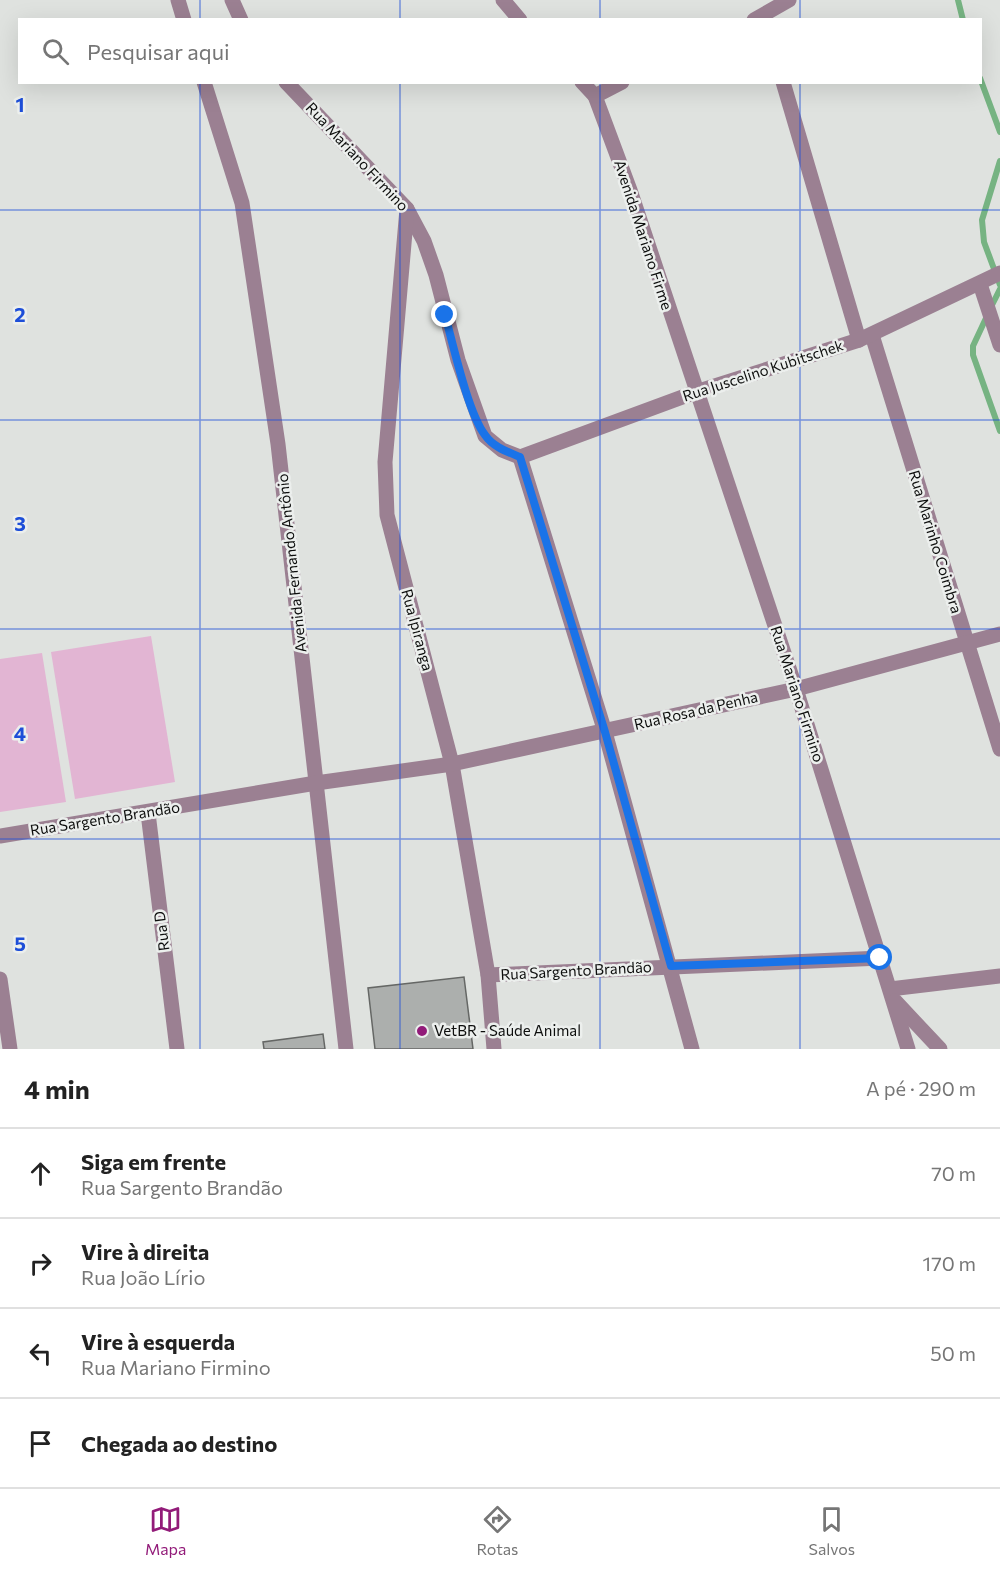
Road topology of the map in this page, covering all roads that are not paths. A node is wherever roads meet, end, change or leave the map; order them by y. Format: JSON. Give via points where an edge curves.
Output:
{"nodes":[{"id":1,"x":178,"y":0,"type":"edge"},
{"id":2,"x":232,"y":0,"type":"edge"},
{"id":3,"x":503,"y":0,"type":"edge"},
{"id":4,"x":789,"y":0,"type":"edge"},
{"id":5,"x":183,"y":18,"type":"edge"},
{"id":6,"x":240,"y":18,"type":"edge"},
{"id":7,"x":518,"y":18,"type":"edge"},
{"id":8,"x":759,"y":18,"type":"edge"},
{"id":9,"x":205,"y":84,"type":"edge"},
{"id":10,"x":288,"y":84,"type":"edge"},
{"id":11,"x":584,"y":84,"type":"edge"},
{"id":12,"x":618,"y":84,"type":"edge"},
{"id":13,"x":784,"y":84,"type":"edge"},
{"id":14,"x":595,"y":96,"type":"junction"},
{"id":15,"x":407,"y":209,"type":"junction"},
{"id":16,"x":1000,"y":273,"type":"edge"},
{"id":17,"x":980,"y":284,"type":"junction"},
{"id":18,"x":865,"y":337,"type":"junction"},
{"id":19,"x":1000,"y":345,"type":"edge"},
{"id":20,"x":696,"y":392,"type":"junction"},
{"id":21,"x":520,"y":457,"type":"junction"},
{"id":22,"x":1000,"y":634,"type":"edge"},
{"id":23,"x":966,"y":643,"type":"junction"},
{"id":24,"x":796,"y":689,"type":"junction"},
{"id":25,"x":605,"y":732,"type":"junction"},
{"id":26,"x":1000,"y":749,"type":"edge"},
{"id":27,"x":452,"y":764,"type":"junction"},
{"id":28,"x":316,"y":783,"type":"junction"},
{"id":29,"x":148,"y":813,"type":"junction"},
{"id":30,"x":0,"y":836,"type":"edge"},
{"id":31,"x":880,"y":958,"type":"junction"},
{"id":32,"x":671,"y":966,"type":"junction"},
{"id":33,"x":488,"y":975,"type":"junction"},
{"id":34,"x":1000,"y":976,"type":"edge"},
{"id":35,"x":0,"y":979,"type":"edge"},
{"id":36,"x":891,"y":994,"type":"junction"},
{"id":37,"x":10,"y":1049,"type":"edge"},
{"id":38,"x":177,"y":1049,"type":"edge"},
{"id":39,"x":346,"y":1049,"type":"edge"},
{"id":40,"x":494,"y":1049,"type":"edge"},
{"id":41,"x":692,"y":1049,"type":"edge"},
{"id":42,"x":908,"y":1049,"type":"edge"},
{"id":43,"x":940,"y":1049,"type":"edge"}],
"edges":[{"from":1,"to":5,"type":"street"},
{"from":2,"to":6,"type":"street"},
{"from":3,"to":7,"type":"street"},
{"from":4,"to":8,"type":"street"},
{"from":9,"to":28,"type":"street","name":"Avenida Fernando Antônio","via":[[242,203],[278,444]]},
{"from":10,"to":15,"type":"street","name":"Rua Mariano Firmino"},
{"from":11,"to":14,"type":"street","name":"Avenida Mariano Firme"},
{"from":12,"to":14,"type":"street"},
{"from":13,"to":18,"type":"street","name":"Rua Marinho Coimbra"},
{"from":14,"to":20,"type":"street","name":"Avenida Mariano Firme"},
{"from":15,"to":21,"type":"street","name":"Rua Mariano Firmino","via":[[436,275],[458,360],[485,436],[502,450]]},
{"from":15,"to":27,"type":"street","name":"Rua Ipiranga","via":[[385,492],[387,515]]},
{"from":16,"to":17,"type":"street","name":"Rua Juscelino Kubitschek"},
{"from":17,"to":18,"type":"street","name":"Rua Juscelino Kubitschek"},
{"from":17,"to":19,"type":"street"},
{"from":18,"to":20,"type":"street","name":"Rua Juscelino Kubitschek"},
{"from":18,"to":23,"type":"street","name":"Rua Marinho Coimbra"},
{"from":20,"to":21,"type":"street","name":"Rua Juscelino Kubitschek"},
{"from":20,"to":24,"type":"street","name":"Rua Mariano Firmino"},
{"from":21,"to":25,"type":"street"},
{"from":22,"to":23,"type":"street","name":"Rua Rosa da Penha"},
{"from":23,"to":24,"type":"street","name":"Rua Rosa da Penha"},
{"from":23,"to":26,"type":"street","name":"Rua Marinho Coimbra"},
{"from":24,"to":25,"type":"street","name":"Rua Rosa da Penha"},
{"from":24,"to":31,"type":"street","name":"Rua Mariano Firmino"},
{"from":25,"to":27,"type":"street","name":"Rua Rosa da Penha"},
{"from":25,"to":32,"type":"street"},
{"from":27,"to":28,"type":"street","name":"Rua Rosa da Penha"},
{"from":27,"to":33,"type":"street","name":"Rua Ipiranga"},
{"from":28,"to":29,"type":"street","name":"Rua Sargento Brandão"},
{"from":28,"to":39,"type":"street","name":"Avenida Fernando Antônio"},
{"from":29,"to":30,"type":"street","name":"Rua Sargento Brandão"},
{"from":29,"to":38,"type":"street","name":"Rua D"},
{"from":31,"to":32,"type":"street","name":"Rua Sargento Brandão"},
{"from":31,"to":36,"type":"street","name":"Rua Mariano Firmino"},
{"from":32,"to":33,"type":"street","name":"Rua Sargento Brandão"},
{"from":32,"to":41,"type":"street"},
{"from":33,"to":40,"type":"street","name":"Rua Ipiranga"},
{"from":34,"to":36,"type":"street"},
{"from":35,"to":37,"type":"street"},
{"from":36,"to":42,"type":"street","name":"Rua Mariano Firmino"},
{"from":36,"to":43,"type":"street"}]}
